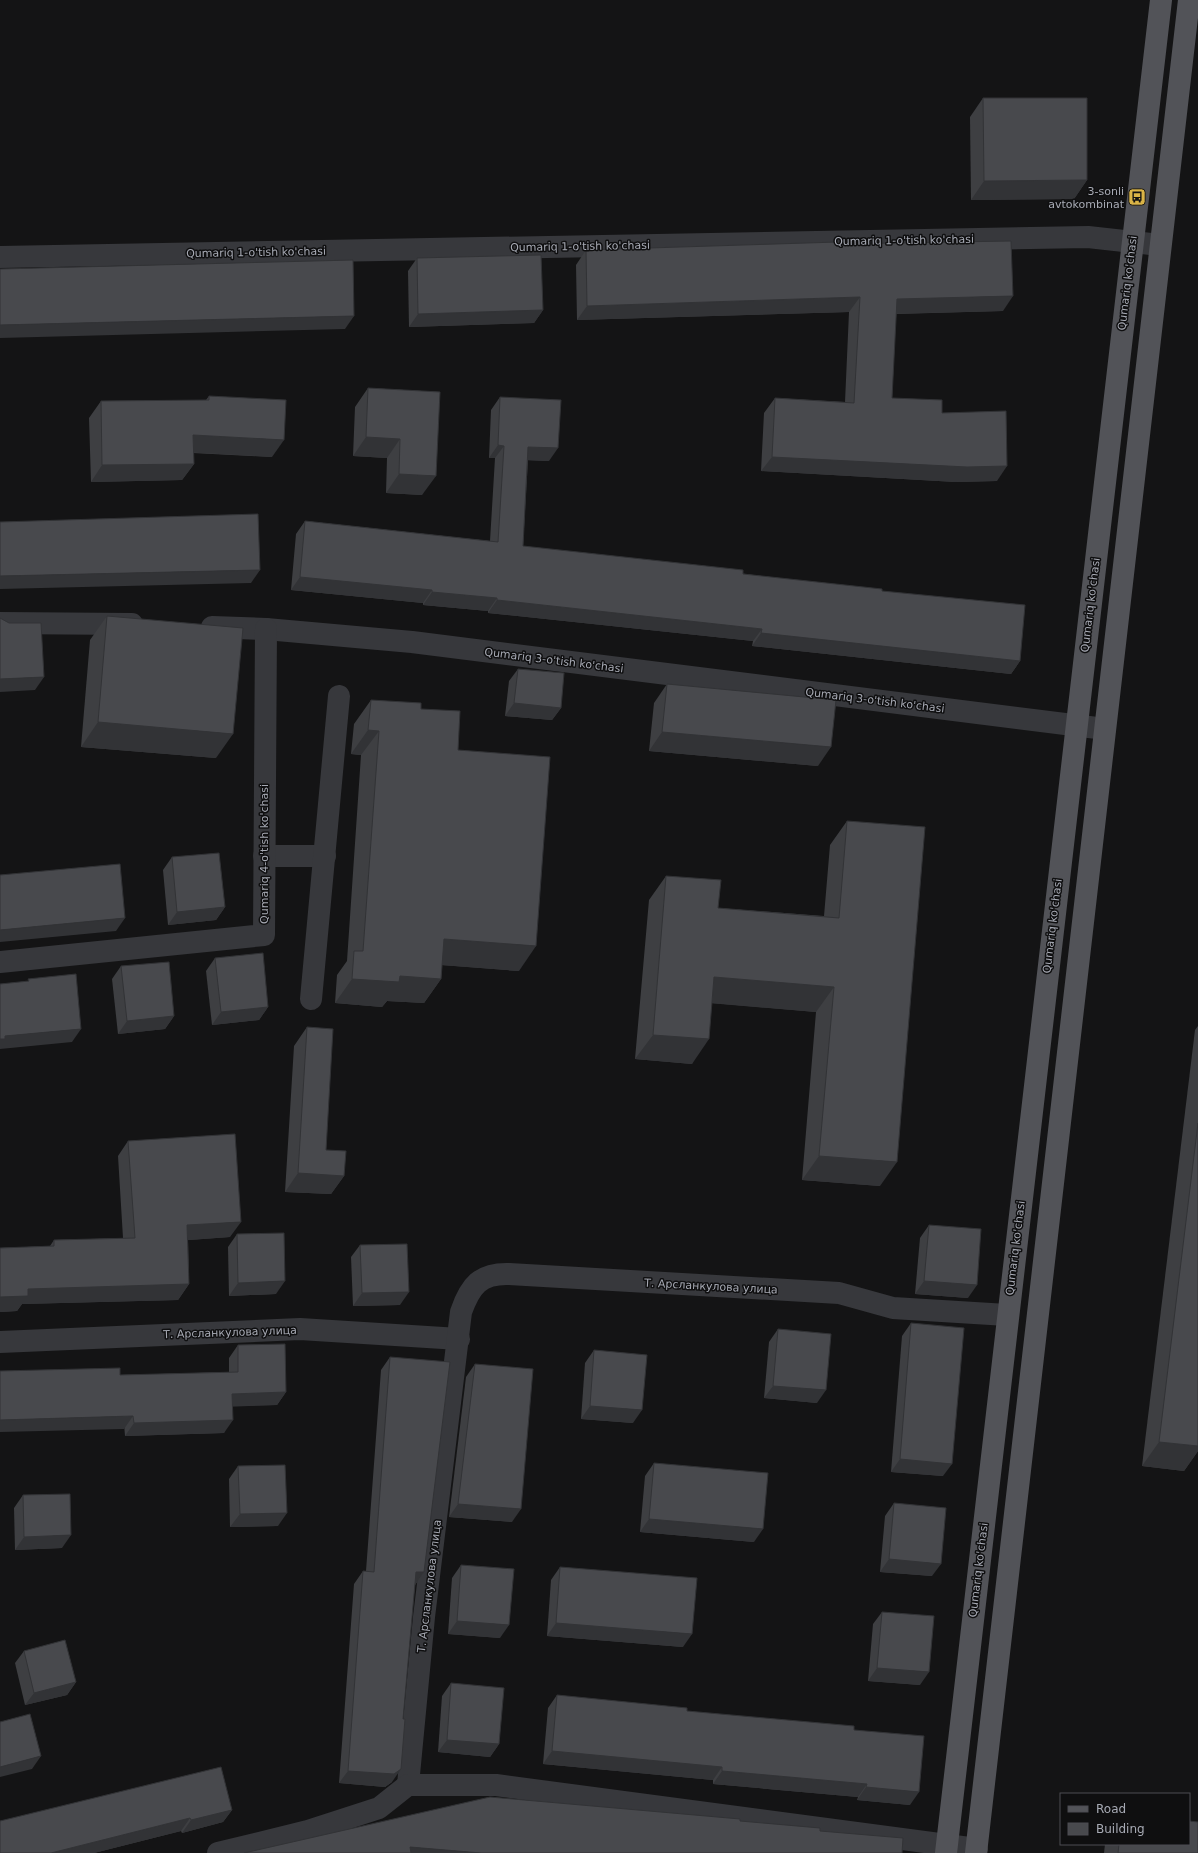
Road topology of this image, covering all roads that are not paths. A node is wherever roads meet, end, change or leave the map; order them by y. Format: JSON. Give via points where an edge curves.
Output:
{"nodes":[{"id":1,"x":1161,"y":0,"type":"edge"},
{"id":2,"x":1189,"y":0,"type":"edge"},
{"id":3,"x":1132,"y":242,"type":"junction"},
{"id":4,"x":1160,"y":244,"type":"junction"},
{"id":5,"x":0,"y":256,"type":"edge"},
{"id":6,"x":1094,"y":568,"type":"junction"},
{"id":7,"x":1123,"y":571,"type":"junction"},
{"id":8,"x":0,"y":623,"type":"edge"},
{"id":9,"x":148,"y":625,"type":"edge"},
{"id":10,"x":196,"y":626,"type":"edge"},
{"id":11,"x":266,"y":629,"type":"junction"},
{"id":12,"x":339,"y":696,"type":"dead end"},
{"id":13,"x":1076,"y":725,"type":"junction"},
{"id":14,"x":1105,"y":729,"type":"junction"},
{"id":15,"x":264,"y":856,"type":"junction"},
{"id":16,"x":325,"y":856,"type":"junction"},
{"id":17,"x":0,"y":962,"type":"edge"},
{"id":18,"x":311,"y":999,"type":"dead end"},
{"id":19,"x":1007,"y":1315,"type":"junction"},
{"id":20,"x":459,"y":1339,"type":"junction"},
{"id":21,"x":0,"y":1342,"type":"edge"},
{"id":22,"x":408,"y":1785,"type":"junction"},
{"id":23,"x":946,"y":1849,"type":"edge"},
{"id":24,"x":977,"y":1851,"type":"edge"},
{"id":25,"x":218,"y":1853,"type":"edge"}],
"edges":[{"from":1,"to":3,"type":"main road","name":"Qumariq ko'chasi"},
{"from":2,"to":4,"type":"main road"},
{"from":3,"to":4,"type":"street","name":"Qumariq 1-o'tish ko'chasi"},
{"from":3,"to":5,"type":"street","name":"Qumariq 1-o'tish ko'chasi","via":[[1080,237]]},
{"from":3,"to":6,"type":"main road","name":"Qumariq ko'chasi"},
{"from":4,"to":7,"type":"main road"},
{"from":6,"to":7,"type":"main road"},
{"from":6,"to":13,"type":"main road","name":"Qumariq ko'chasi"},
{"from":7,"to":14,"type":"main road"},
{"from":8,"to":9,"type":"street"},
{"from":10,"to":11,"type":"street","name":"Qumariq 3-o'tish ko'chasi"},
{"from":11,"to":13,"type":"street","name":"Qumariq 3-o'tish ko'chasi","via":[[412,642]]},
{"from":11,"to":15,"type":"street","name":"Qumariq 4-o'tish ko'chasi"},
{"from":12,"to":16,"type":"street"},
{"from":13,"to":14,"type":"street","name":"Qumariq 3-o'tish ko'chasi"},
{"from":13,"to":19,"type":"main road","name":"Qumariq ko'chasi"},
{"from":14,"to":24,"type":"main road"},
{"from":15,"to":16,"type":"street"},
{"from":15,"to":17,"type":"street","name":"Qumariq 4-o'tish ko'chasi","via":[[264,935]]},
{"from":16,"to":18,"type":"street"},
{"from":19,"to":20,"type":"street","name":"Т. Арсланкулова улица","via":[[893,1308],[839,1293],[499,1274],[480,1280],[472,1287],[461,1312]]},
{"from":19,"to":23,"type":"main road","name":"Qumariq ko'chasi"},
{"from":20,"to":21,"type":"street","name":"Т. Арсланкулова улица","via":[[300,1329]]},
{"from":20,"to":22,"type":"street","name":"Т. Арсланкулова улица","via":[[424,1617]]},
{"from":22,"to":23,"type":"street","via":[[496,1785]]},
{"from":22,"to":25,"type":"street","via":[[380,1808],[308,1831]]},
{"from":23,"to":24,"type":"street"}]}
